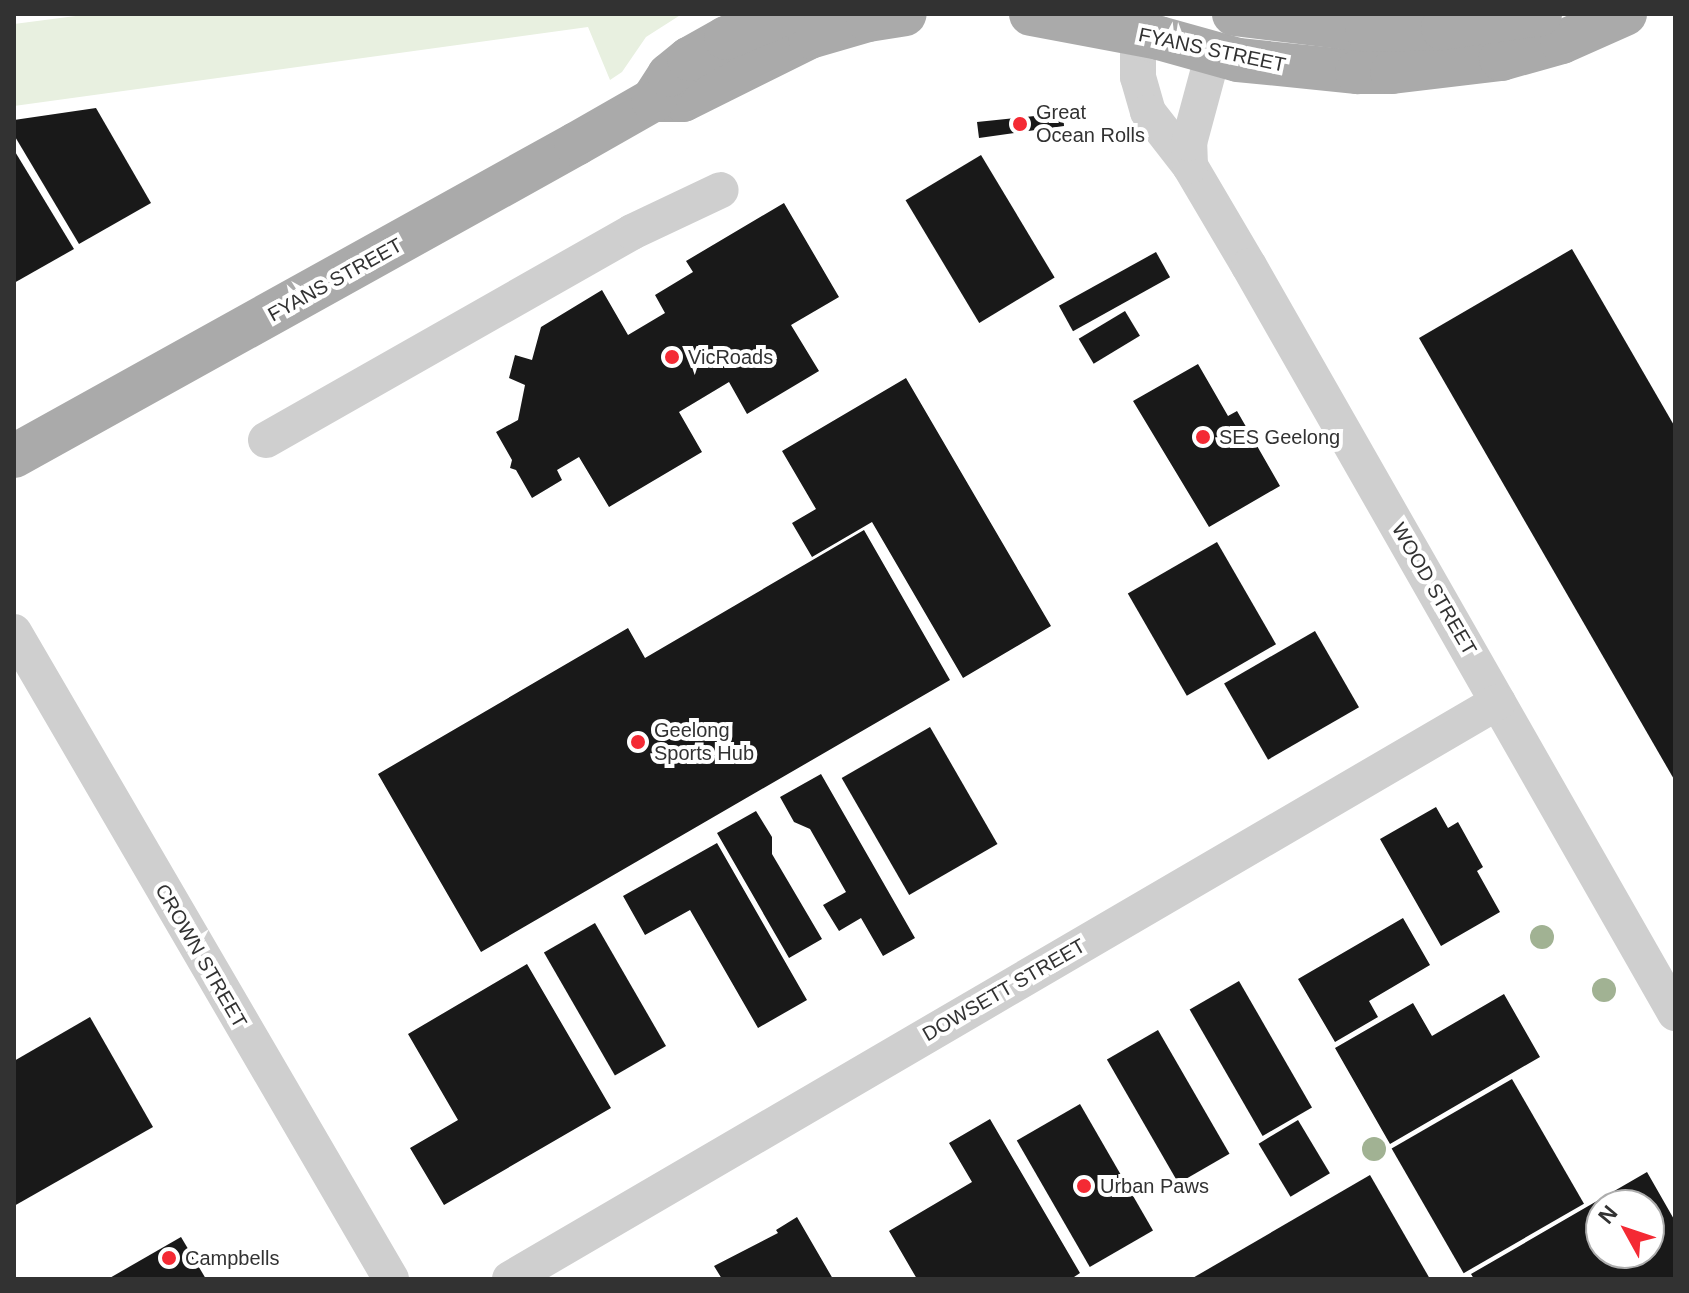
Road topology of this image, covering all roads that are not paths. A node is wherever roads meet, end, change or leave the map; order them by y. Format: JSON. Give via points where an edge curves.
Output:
{"nodes":[{"id":1,"x":783,"y":14,"type":"edge"},
{"id":2,"x":905,"y":14,"type":"edge"},
{"id":3,"x":1031,"y":14,"type":"edge"},
{"id":4,"x":1234,"y":14,"type":"edge"},
{"id":5,"x":1540,"y":14,"type":"edge"},
{"id":6,"x":1625,"y":14,"type":"edge"},
{"id":7,"x":1145,"y":24,"type":"edge"},
{"id":8,"x":1210,"y":34,"type":"edge"},
{"id":9,"x":653,"y":100,"type":"junction"},
{"id":10,"x":1190,"y":166,"type":"junction"},
{"id":11,"x":721,"y":190,"type":"dead end"},
{"id":12,"x":266,"y":440,"type":"dead end"},
{"id":13,"x":14,"y":456,"type":"edge"},
{"id":14,"x":14,"y":632,"type":"edge"},
{"id":15,"x":1498,"y":702,"type":"junction"},
{"id":16,"x":1675,"y":1013,"type":"edge"},
{"id":17,"x":391,"y":1279,"type":"edge"},
{"id":18,"x":510,"y":1279,"type":"edge"}],
"edges":[{"from":1,"to":9,"type":"main road","name":"FYANS STREET","via":[[689,59],[669,75]]},
{"from":2,"to":9,"type":"main road","name":"FYANS STREET","via":[[810,37],[683,100]]},
{"from":3,"to":7,"type":"main road","name":"FYANS STREET"},
{"from":4,"to":5,"type":"main road","name":"FYANS STREET","via":[[1367,30],[1443,28]]},
{"from":6,"to":8,"type":"main road","name":"FYANS STREET","via":[[1529,52],[1436,68],[1331,71],[1261,64]]},
{"from":7,"to":8,"type":"main road","name":"FYANS STREET"},
{"from":7,"to":10,"type":"street","name":"WOOD STREET","via":[[1141,96]]},
{"from":8,"to":10,"type":"street","via":[[1189,143]]},
{"from":9,"to":13,"type":"main road","name":"FYANS STREET"},
{"from":10,"to":15,"type":"street","name":"WOOD STREET"},
{"from":11,"to":12,"type":"street","via":[[632,232]]},
{"from":14,"to":17,"type":"street","name":"CROWN STREET"},
{"from":15,"to":16,"type":"street","name":"WOOD STREET"},
{"from":15,"to":18,"type":"street","name":"DOWSETT STREET"}]}
